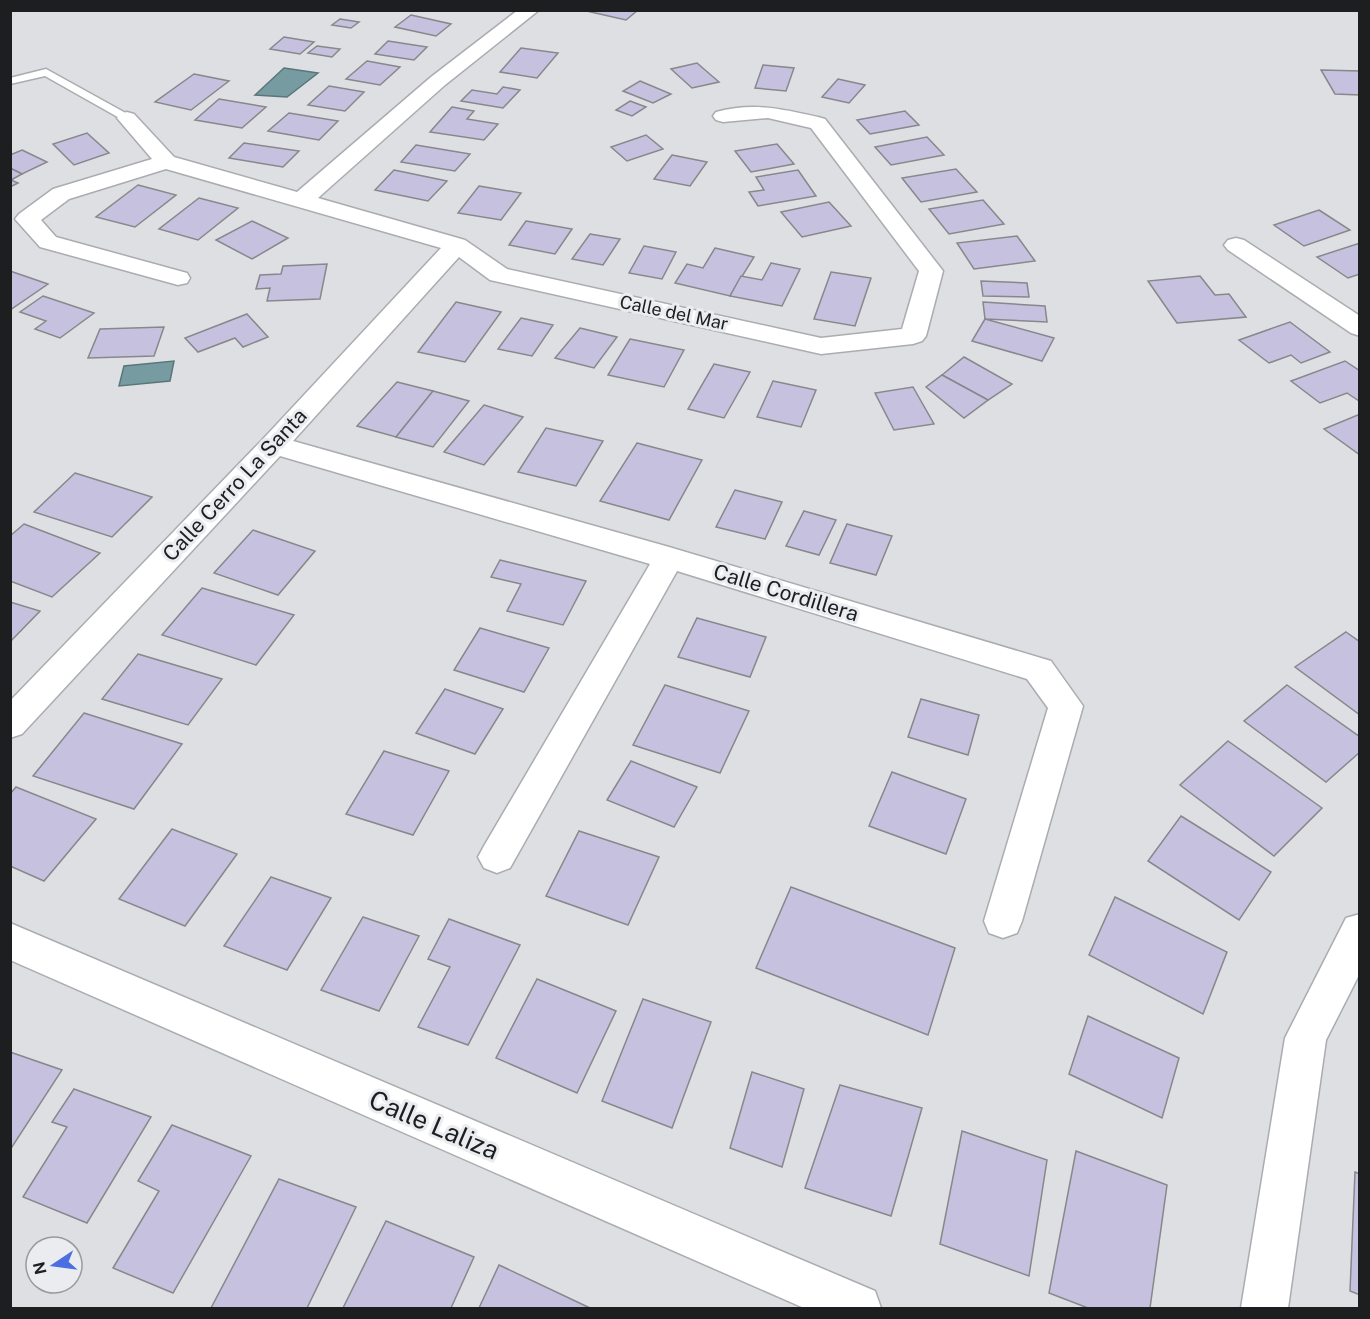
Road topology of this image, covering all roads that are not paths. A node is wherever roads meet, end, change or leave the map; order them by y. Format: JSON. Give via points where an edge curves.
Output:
{"nodes":[{"id":1,"x":530,"y":10,"type":"edge"},
{"id":2,"x":11,"y":81,"type":"edge"},
{"id":3,"x":723,"y":116,"type":"dead end"},
{"id":4,"x":127,"y":118,"type":"joint"},
{"id":5,"x":165,"y":162,"type":"junction"},
{"id":6,"x":302,"y":200,"type":"junction"},
{"id":7,"x":457,"y":245,"type":"junction"},
{"id":8,"x":1236,"y":245,"type":"dead end"},
{"id":9,"x":178,"y":278,"type":"dead end"},
{"id":10,"x":1359,"y":327,"type":"edge"},
{"id":11,"x":274,"y":444,"type":"junction"},
{"id":12,"x":669,"y":558,"type":"junction"},
{"id":13,"x":10,"y":724,"type":"edge"},
{"id":14,"x":497,"y":857,"type":"dead end"},
{"id":15,"x":1003,"y":921,"type":"dead end"},
{"id":16,"x":1359,"y":931,"type":"edge"},
{"id":17,"x":10,"y":941,"type":"edge"},
{"id":18,"x":858,"y":1308,"type":"edge"},
{"id":19,"x":1264,"y":1308,"type":"edge"}],
"edges":[{"from":1,"to":6,"type":"street","via":[[438,81]]},
{"from":2,"to":4,"type":"lane","via":[[46,72]]},
{"from":3,"to":7,"type":"street","name":"Calle del Mar","via":[[768,112],[818,123],[931,272],[913,336],[821,346],[499,275]]},
{"from":4,"to":5,"type":"street"},
{"from":5,"to":6,"type":"street","name":"Calle del Mar"},
{"from":5,"to":9,"type":"street","via":[[61,194],[27,219],[48,242]]},
{"from":6,"to":7,"type":"street","name":"Calle del Mar"},
{"from":7,"to":11,"type":"street","name":"Calle Cerro La Santa"},
{"from":8,"to":10,"type":"street"},
{"from":11,"to":12,"type":"street","name":"Calle Cordillera"},
{"from":11,"to":13,"type":"street","name":"Calle Cerro La Santa"},
{"from":12,"to":14,"type":"street"},
{"from":12,"to":15,"type":"street","name":"Calle Cordillera","via":[[1039,670],[1066,706]]},
{"from":16,"to":19,"type":"street","via":[[1306,1038]]},
{"from":17,"to":18,"type":"street","name":"Calle Laliza"}]}
